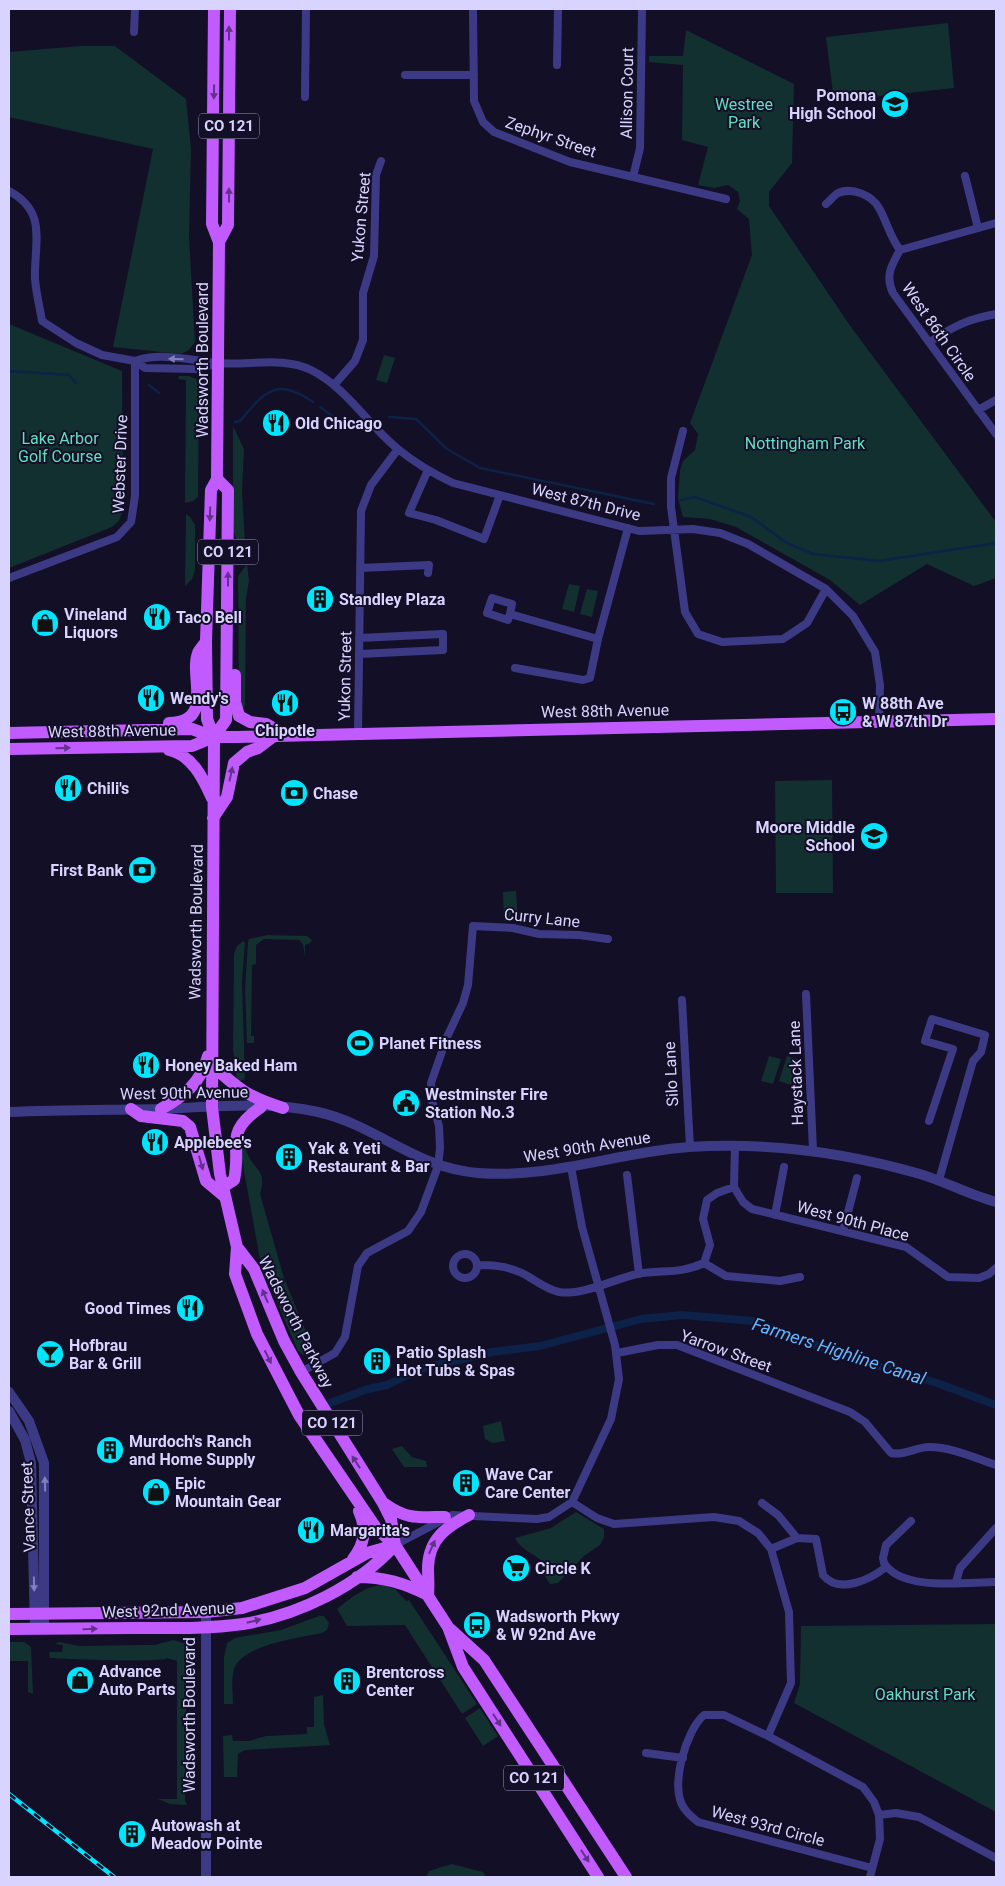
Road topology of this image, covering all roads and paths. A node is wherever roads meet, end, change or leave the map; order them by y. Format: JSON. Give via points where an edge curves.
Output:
{"nodes":[{"id":1,"x":135,"y":9,"type":"edge"},
{"id":2,"x":214,"y":9,"type":"edge"},
{"id":3,"x":230,"y":9,"type":"edge"},
{"id":4,"x":306,"y":9,"type":"edge"},
{"id":5,"x":473,"y":9,"type":"edge"},
{"id":6,"x":558,"y":9,"type":"edge"},
{"id":7,"x":642,"y":9,"type":"edge"},
{"id":8,"x":134,"y":32,"type":"dead end"},
{"id":9,"x":557,"y":65,"type":"dead end"},
{"id":10,"x":404,"y":75,"type":"dead end"},
{"id":11,"x":474,"y":75,"type":"junction"},
{"id":12,"x":305,"y":97,"type":"dead end"},
{"id":13,"x":381,"y":161,"type":"dead end"},
{"id":14,"x":965,"y":176,"type":"dead end"},
{"id":15,"x":633,"y":177,"type":"junction"},
{"id":16,"x":9,"y":191,"type":"edge"},
{"id":17,"x":726,"y":199,"type":"dead end"},
{"id":18,"x":826,"y":204,"type":"dead end"},
{"id":19,"x":996,"y":223,"type":"edge"},
{"id":20,"x":978,"y":228,"type":"junction"},
{"id":21,"x":219,"y":242,"type":"junction"},
{"id":22,"x":900,"y":250,"type":"junction"},
{"id":23,"x":996,"y":314,"type":"edge"},
{"id":24,"x":930,"y":342,"type":"junction"},
{"id":25,"x":135,"y":361,"type":"junction"},
{"id":26,"x":217,"y":363,"type":"junction"},
{"id":27,"x":334,"y":385,"type":"junction"},
{"id":28,"x":996,"y":400,"type":"edge"},
{"id":29,"x":978,"y":410,"type":"junction"},
{"id":30,"x":683,"y":431,"type":"dead end"},
{"id":31,"x":996,"y":434,"type":"edge"},
{"id":32,"x":398,"y":449,"type":"junction"},
{"id":33,"x":428,"y":470,"type":"junction"},
{"id":34,"x":217,"y":479,"type":"junction"},
{"id":35,"x":500,"y":495,"type":"junction"},
{"id":36,"x":628,"y":528,"type":"junction"},
{"id":37,"x":673,"y":529,"type":"junction"},
{"id":38,"x":360,"y":568,"type":"junction"},
{"id":39,"x":428,"y":573,"type":"dead end"},
{"id":40,"x":9,"y":578,"type":"edge"},
{"id":41,"x":826,"y":589,"type":"junction"},
{"id":42,"x":510,"y":614,"type":"dead end"},
{"id":43,"x":359,"y":638,"type":"junction"},
{"id":44,"x":598,"y":639,"type":"junction"},
{"id":45,"x":206,"y":641,"type":"junction"},
{"id":46,"x":359,"y":654,"type":"junction"},
{"id":47,"x":227,"y":668,"type":"junction"},
{"id":48,"x":515,"y":668,"type":"dead end"},
{"id":49,"x":996,"y":719,"type":"edge"},
{"id":50,"x":879,"y":722,"type":"junction"},
{"id":51,"x":148,"y":730,"type":"junction"},
{"id":52,"x":9,"y":733,"type":"edge"},
{"id":53,"x":358,"y":734,"type":"junction"},
{"id":54,"x":280,"y":735,"type":"junction"},
{"id":55,"x":214,"y":737,"type":"junction"},
{"id":56,"x":158,"y":747,"type":"junction"},
{"id":57,"x":9,"y":749,"type":"edge"},
{"id":58,"x":214,"y":803,"type":"junction"},
{"id":59,"x":214,"y":818,"type":"junction"},
{"id":60,"x":608,"y":939,"type":"dead end"},
{"id":61,"x":806,"y":994,"type":"dead end"},
{"id":62,"x":682,"y":1000,"type":"dead end"},
{"id":63,"x":211,"y":1046,"type":"junction"},
{"id":64,"x":212,"y":1064,"type":"junction"},
{"id":65,"x":212,"y":1106,"type":"junction"},
{"id":66,"x":261,"y":1107,"type":"junction"},
{"id":67,"x":283,"y":1108,"type":"junction"},
{"id":68,"x":131,"y":1109,"type":"junction"},
{"id":69,"x":161,"y":1109,"type":"junction"},
{"id":70,"x":9,"y":1112,"type":"edge"},
{"id":71,"x":929,"y":1121,"type":"dead end"},
{"id":72,"x":735,"y":1145,"type":"junction"},
{"id":73,"x":690,"y":1147,"type":"junction"},
{"id":74,"x":813,"y":1150,"type":"junction"},
{"id":75,"x":438,"y":1166,"type":"junction"},
{"id":76,"x":571,"y":1167,"type":"junction"},
{"id":77,"x":784,"y":1167,"type":"dead end"},
{"id":78,"x":627,"y":1175,"type":"dead end"},
{"id":79,"x":857,"y":1178,"type":"dead end"},
{"id":80,"x":939,"y":1180,"type":"junction"},
{"id":81,"x":734,"y":1187,"type":"junction"},
{"id":82,"x":224,"y":1192,"type":"junction"},
{"id":83,"x":996,"y":1202,"type":"edge"},
{"id":84,"x":775,"y":1215,"type":"junction"},
{"id":85,"x":843,"y":1231,"type":"junction"},
{"id":86,"x":237,"y":1247,"type":"junction"},
{"id":87,"x":704,"y":1263,"type":"junction"},
{"id":88,"x":477,"y":1265,"type":"dead end"},
{"id":89,"x":996,"y":1268,"type":"edge"},
{"id":90,"x":639,"y":1274,"type":"junction"},
{"id":91,"x":800,"y":1277,"type":"dead end"},
{"id":92,"x":598,"y":1285,"type":"junction"},
{"id":93,"x":617,"y":1353,"type":"junction"},
{"id":94,"x":301,"y":1372,"type":"junction"},
{"id":95,"x":9,"y":1392,"type":"edge"},
{"id":96,"x":9,"y":1411,"type":"edge"},
{"id":97,"x":996,"y":1465,"type":"edge"},
{"id":98,"x":350,"y":1493,"type":"junction"},
{"id":99,"x":572,"y":1502,"type":"junction"},
{"id":100,"x":762,"y":1502,"type":"dead end"},
{"id":101,"x":383,"y":1503,"type":"junction"},
{"id":102,"x":469,"y":1515,"type":"junction"},
{"id":103,"x":445,"y":1517,"type":"junction"},
{"id":104,"x":911,"y":1521,"type":"dead end"},
{"id":105,"x":996,"y":1528,"type":"edge"},
{"id":106,"x":797,"y":1538,"type":"junction"},
{"id":107,"x":395,"y":1545,"type":"junction"},
{"id":108,"x":770,"y":1550,"type":"junction"},
{"id":109,"x":350,"y":1562,"type":"junction"},
{"id":110,"x":886,"y":1567,"type":"junction"},
{"id":111,"x":357,"y":1577,"type":"junction"},
{"id":112,"x":956,"y":1582,"type":"junction"},
{"id":113,"x":996,"y":1582,"type":"edge"},
{"id":114,"x":428,"y":1595,"type":"junction"},
{"id":115,"x":206,"y":1612,"type":"junction"},
{"id":116,"x":39,"y":1613,"type":"junction"},
{"id":117,"x":9,"y":1614,"type":"edge"},
{"id":118,"x":206,"y":1628,"type":"junction"},
{"id":119,"x":448,"y":1628,"type":"junction"},
{"id":120,"x":9,"y":1629,"type":"edge"},
{"id":121,"x":40,"y":1629,"type":"junction"},
{"id":122,"x":768,"y":1736,"type":"junction"},
{"id":123,"x":646,"y":1753,"type":"dead end"},
{"id":124,"x":683,"y":1758,"type":"junction"},
{"id":125,"x":879,"y":1815,"type":"junction"},
{"id":126,"x":996,"y":1858,"type":"edge"},
{"id":127,"x":872,"y":1868,"type":"junction"},
{"id":128,"x":206,"y":1877,"type":"edge"},
{"id":129,"x":598,"y":1877,"type":"edge"},
{"id":130,"x":626,"y":1877,"type":"edge"},
{"id":131,"x":870,"y":1877,"type":"edge"}],
"edges":[{"from":1,"to":8,"type":"street"},
{"from":2,"to":21,"type":"main road","name":"Wadsworth Boulevard","number":"CO 121","one_way":true,"via":[[212,224]]},
{"from":21,"to":3,"type":"main road","name":"Wadsworth Boulevard","number":"CO 121","one_way":true,"via":[[228,225]]},
{"from":4,"to":12,"type":"street"},
{"from":5,"to":11,"type":"street","name":"Zephyr Street"},
{"from":6,"to":9,"type":"street"},
{"from":7,"to":15,"type":"street","name":"Allison Court","via":[[640,148]]},
{"from":10,"to":11,"type":"street"},
{"from":11,"to":15,"type":"street","name":"Zephyr Street","via":[[477,113],[494,132],[570,162]]},
{"from":13,"to":27,"type":"street","name":"Yukon Street","via":[[376,175],[374,256],[363,293],[363,340],[355,361]]},
{"from":14,"to":20,"type":"street"},
{"from":15,"to":17,"type":"street","name":"Zephyr Street"},
{"from":16,"to":25,"type":"street","name":"West 87th Drive","via":[[25,200],[35,218],[35,281],[42,321],[102,355]]},
{"from":18,"to":22,"type":"street","via":[[837,194],[854,191],[872,198]]},
{"from":19,"to":20,"type":"street"},
{"from":20,"to":22,"type":"street"},
{"from":21,"to":26,"type":"main road","name":"Wadsworth Boulevard","number":"CO 121"},
{"from":22,"to":24,"type":"street","name":"West 86th Circle","via":[[890,268],[889,285]]},
{"from":23,"to":24,"type":"street","via":[[972,318]]},
{"from":24,"to":29,"type":"street","name":"West 86th Circle"},
{"from":25,"to":26,"type":"street","name":"West 87th Drive","via":[[146,358],[198,359]]},
{"from":25,"to":40,"type":"street","name":"Webster Drive","via":[[134,502],[131,522],[117,537]]},
{"from":26,"to":27,"type":"street","name":"West 87th Drive","via":[[282,363],[311,370]]},
{"from":26,"to":34,"type":"main road","name":"Wadsworth Boulevard","number":"CO 121"},
{"from":27,"to":32,"type":"street","name":"West 87th Drive"},
{"from":28,"to":29,"type":"street"},
{"from":29,"to":31,"type":"street","name":"West 86th Circle"},
{"from":30,"to":37,"type":"street","via":[[671,478]]},
{"from":32,"to":33,"type":"street","name":"West 87th Drive"},
{"from":32,"to":38,"type":"street","name":"Yukon Street","via":[[371,485],[361,511]]},
{"from":33,"to":35,"type":"street","name":"West 87th Drive","via":[[453,483]]},
{"from":33,"to":35,"type":"street","via":[[409,513],[484,539]]},
{"from":34,"to":45,"type":"main road","name":"Wadsworth Boulevard","number":"CO 121","one_way":true,"via":[[211,490]]},
{"from":47,"to":34,"type":"main road","name":"Wadsworth Boulevard","number":"CO 121","one_way":true,"via":[[228,490]]},
{"from":35,"to":36,"type":"street","name":"West 87th Drive"},
{"from":36,"to":37,"type":"street","name":"West 87th Drive","via":[[639,531]]},
{"from":36,"to":44,"type":"street"},
{"from":37,"to":41,"type":"street","name":"West 87th Drive","via":[[720,533],[748,544]]},
{"from":37,"to":41,"type":"street","via":[[685,612],[698,634],[722,642],[783,639],[807,623]]},
{"from":38,"to":39,"type":"street","via":[[429,565]]},
{"from":38,"to":43,"type":"street","name":"Yukon Street"},
{"from":41,"to":50,"type":"street","name":"West 87th Drive","via":[[853,616],[876,652],[880,684]]},
{"from":42,"to":44,"type":"street"},
{"from":43,"to":46,"type":"street","name":"Yukon Street"},
{"from":43,"to":46,"type":"street","via":[[443,634],[443,650]]},
{"from":44,"to":48,"type":"street","via":[[592,675],[586,679]]},
{"from":45,"to":51,"type":"main road","via":[[198,654],[196,708],[187,719],[160,724]]},
{"from":45,"to":55,"type":"main road","name":"Wadsworth Boulevard","number":"CO 121","via":[[207,720]]},
{"from":46,"to":53,"type":"street","name":"Yukon Street"},
{"from":47,"to":54,"type":"main road","via":[[235,676],[235,702],[239,716],[271,726]]},
{"from":47,"to":55,"type":"main road","name":"Wadsworth Boulevard","number":"CO 121","via":[[226,720]]},
{"from":49,"to":50,"type":"main road","name":"West 88th Avenue"},
{"from":50,"to":53,"type":"main road","name":"West 88th Avenue"},
{"from":51,"to":52,"type":"main road","name":"West 88th Avenue"},
{"from":51,"to":55,"type":"main road","name":"West 88th Avenue","via":[[192,729]]},
{"from":53,"to":54,"type":"main road","name":"West 88th Avenue"},
{"from":54,"to":55,"type":"main road","name":"West 88th Avenue"},
{"from":59,"to":54,"type":"main road","one_way":true,"via":[[227,797],[234,763],[247,752]]},
{"from":55,"to":56,"type":"main road","name":"West 88th Avenue","via":[[192,746]]},
{"from":55,"to":58,"type":"main road","name":"Wadsworth Boulevard","number":"CO 121"},
{"from":57,"to":56,"type":"main road","name":"West 88th Avenue","one_way":true},
{"from":56,"to":58,"type":"main road","via":[[176,751],[188,759],[204,781]]},
{"from":58,"to":59,"type":"main road","name":"Wadsworth Boulevard","number":"CO 121"},
{"from":59,"to":63,"type":"main road","name":"Wadsworth Boulevard","number":"CO 121"},
{"from":60,"to":75,"type":"street","name":"Curry Lane","via":[[473,926],[468,985],[431,1083],[439,1126]]},
{"from":61,"to":74,"type":"street","name":"Haystack Lane"},
{"from":62,"to":73,"type":"street","name":"Silo Lane"},
{"from":63,"to":64,"type":"main road","name":"Wadsworth Boulevard","number":"CO 121"},
{"from":63,"to":69,"type":"main road","via":[[205,1069],[193,1087]]},
{"from":64,"to":65,"type":"main road","name":"Wadsworth Boulevard","number":"CO 121"},
{"from":64,"to":67,"type":"main road","via":[[255,1100]]},
{"from":65,"to":66,"type":"street","name":"West 90th Avenue"},
{"from":65,"to":69,"type":"street","name":"West 90th Avenue"},
{"from":65,"to":82,"type":"main road","name":"Wadsworth Parkway","number":"CO 121"},
{"from":66,"to":67,"type":"street","name":"West 90th Avenue"},
{"from":66,"to":82,"type":"main road","via":[[236,1132],[234,1180]]},
{"from":67,"to":75,"type":"street","name":"West 90th Avenue","via":[[336,1116]]},
{"from":68,"to":69,"type":"street","name":"West 90th Avenue"},
{"from":68,"to":70,"type":"street","name":"West 90th Avenue"},
{"from":68,"to":82,"type":"main road","one_way":true,"via":[[141,1116],[183,1121],[190,1128],[206,1181]]},
{"from":71,"to":80,"type":"street","via":[[953,1049],[925,1041],[932,1019],[985,1035],[982,1052],[973,1061]]},
{"from":72,"to":73,"type":"street","name":"West 90th Avenue"},
{"from":72,"to":74,"type":"street","name":"West 90th Avenue"},
{"from":72,"to":81,"type":"street"},
{"from":73,"to":76,"type":"street","name":"West 90th Avenue","via":[[638,1153]]},
{"from":74,"to":80,"type":"street","name":"West 90th Avenue","via":[[885,1164]]},
{"from":75,"to":76,"type":"street","name":"West 90th Avenue","via":[[491,1174]]},
{"from":75,"to":94,"type":"street","via":[[421,1212],[408,1231],[367,1253],[358,1266],[345,1336],[335,1353]]},
{"from":76,"to":92,"type":"street","via":[[582,1227]]},
{"from":77,"to":84,"type":"street"},
{"from":78,"to":90,"type":"street"},
{"from":79,"to":85,"type":"street"},
{"from":80,"to":83,"type":"street","name":"West 90th Avenue"},
{"from":81,"to":84,"type":"street","name":"West 90th Place","via":[[743,1202],[752,1209]]},
{"from":81,"to":87,"type":"street","via":[[707,1200],[703,1219],[710,1244]]},
{"from":82,"to":86,"type":"main road","name":"Wadsworth Parkway","number":"CO 121"},
{"from":84,"to":85,"type":"street","name":"West 90th Place"},
{"from":85,"to":89,"type":"street","name":"West 90th Place","via":[[906,1247],[948,1276],[979,1278]]},
{"from":94,"to":86,"type":"main road","name":"Wadsworth Parkway","number":"CO 121","one_way":true,"via":[[284,1341],[254,1269]]},
{"from":86,"to":98,"type":"main road","name":"Wadsworth Parkway","number":"CO 121","one_way":true,"via":[[235,1274],[256,1334],[299,1415]]},
{"from":87,"to":90,"type":"street","via":[[669,1273]]},
{"from":87,"to":91,"type":"street","via":[[726,1276],[780,1281]]},
{"from":88,"to":92,"type":"street","via":[[513,1269],[560,1292]]},
{"from":90,"to":92,"type":"street"},
{"from":92,"to":93,"type":"street"},
{"from":93,"to":97,"type":"street","name":"Yarrow Street","via":[[658,1345],[677,1345],[850,1412],[865,1422],[891,1453],[941,1448]]},
{"from":93,"to":99,"type":"street","via":[[619,1379],[614,1411]]},
{"from":101,"to":94,"type":"main road","name":"Wadsworth Parkway","number":"CO 121","one_way":true},
{"from":116,"to":95,"type":"street","name":"Vance Street","one_way":true,"via":[[44,1463],[29,1421]]},
{"from":96,"to":116,"type":"street","name":"Vance Street","one_way":true,"via":[[25,1440],[32,1463]]},
{"from":98,"to":107,"type":"main road","name":"Wadsworth Parkway","number":"CO 121","via":[[376,1528]]},
{"from":98,"to":109,"type":"main road","via":[[362,1517],[365,1532],[361,1548]]},
{"from":99,"to":102,"type":"street","name":"West 92nd Avenue","via":[[549,1517],[537,1519],[494,1519]]},
{"from":99,"to":108,"type":"street","via":[[597,1518],[614,1524],[714,1517],[739,1521],[758,1533]]},
{"from":100,"to":106,"type":"street"},
{"from":101,"to":103,"type":"main road","via":[[411,1518]]},
{"from":101,"to":107,"type":"main road","name":"Wadsworth Parkway","number":"CO 121","via":[[391,1519]]},
{"from":102,"to":103,"type":"street","name":"West 92nd Avenue"},
{"from":114,"to":102,"type":"main road","one_way":true,"via":[[429,1554],[433,1543],[455,1522]]},
{"from":103,"to":107,"type":"street","name":"West 92nd Avenue"},
{"from":104,"to":110,"type":"street","via":[[886,1545],[882,1558]]},
{"from":105,"to":112,"type":"street","via":[[960,1568]]},
{"from":106,"to":108,"type":"street"},
{"from":106,"to":110,"type":"street","via":[[816,1539],[823,1575],[832,1582],[865,1581]]},
{"from":107,"to":109,"type":"main road","name":"West 92nd Avenue","via":[[367,1552]]},
{"from":107,"to":111,"type":"main road","name":"West 92nd Avenue"},
{"from":107,"to":114,"type":"main road","name":"Wadsworth Parkway","number":"CO 121"},
{"from":108,"to":122,"type":"street","via":[[789,1612],[791,1683]]},
{"from":109,"to":115,"type":"main road","name":"West 92nd Avenue","via":[[282,1598],[242,1608]]},
{"from":110,"to":112,"type":"street","via":[[911,1582]]},
{"from":111,"to":114,"type":"main road","via":[[387,1579]]},
{"from":118,"to":111,"type":"main road","name":"West 92nd Avenue","one_way":true,"via":[[245,1624],[287,1612],[324,1597]]},
{"from":112,"to":113,"type":"street"},
{"from":114,"to":119,"type":"main road","name":"Wadsworth Parkway","number":"CO 121"},
{"from":115,"to":116,"type":"main road","name":"West 92nd Avenue"},
{"from":115,"to":118,"type":"street","name":"Wadsworth Boulevard"},
{"from":116,"to":117,"type":"main road","name":"West 92nd Avenue"},
{"from":116,"to":121,"type":"street","name":"Vance Street"},
{"from":121,"to":118,"type":"main road","name":"West 92nd Avenue","one_way":true},
{"from":118,"to":128,"type":"street","name":"Wadsworth Boulevard"},
{"from":119,"to":129,"type":"main road","name":"Wadsworth Parkway","number":"CO 121","one_way":true,"via":[[463,1667]]},
{"from":119,"to":130,"type":"main road","name":"Wadsworth Parkway","number":"CO 121","via":[[484,1660]]},
{"from":120,"to":121,"type":"main road","name":"West 92nd Avenue"},
{"from":122,"to":124,"type":"street","name":"West 93rd Circle","via":[[724,1715],[703,1712],[689,1732]]},
{"from":122,"to":125,"type":"street","name":"West 93rd Circle","via":[[864,1787]]},
{"from":123,"to":124,"type":"street"},
{"from":124,"to":127,"type":"street","name":"West 93rd Circle","via":[[677,1783],[683,1808],[698,1822]]},
{"from":125,"to":126,"type":"street","via":[[896,1813],[919,1817]]},
{"from":125,"to":127,"type":"street","via":[[880,1840]]},
{"from":127,"to":131,"type":"street"}]}
